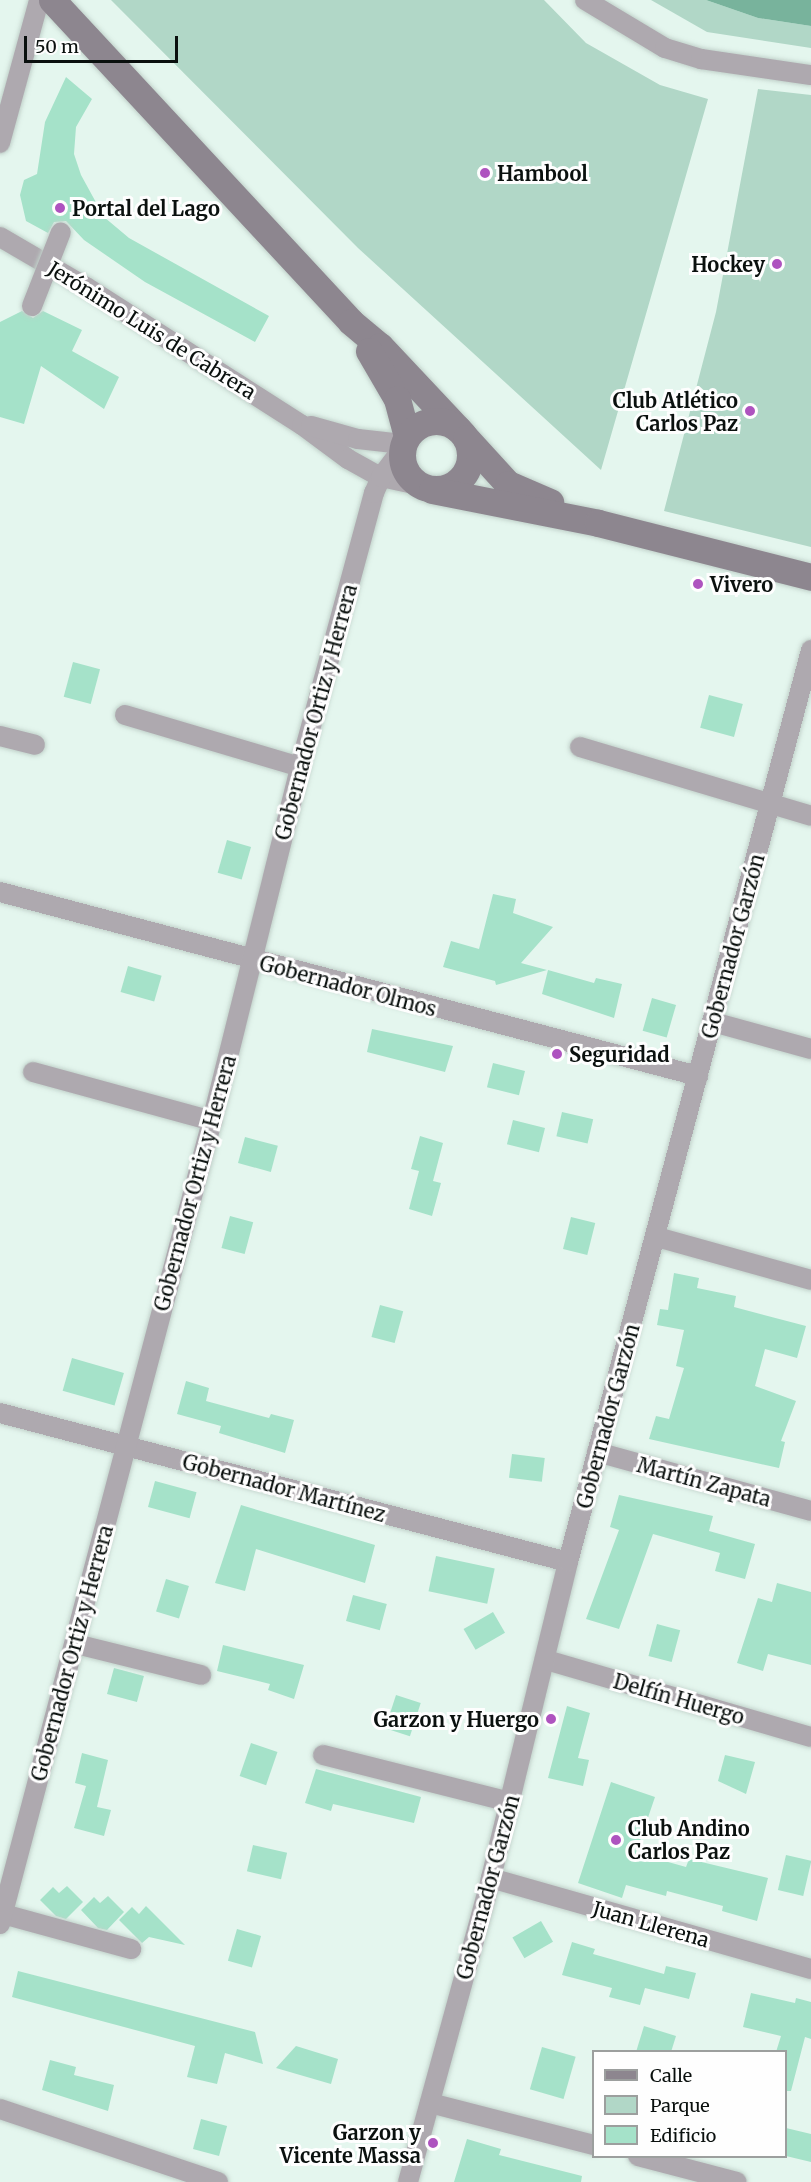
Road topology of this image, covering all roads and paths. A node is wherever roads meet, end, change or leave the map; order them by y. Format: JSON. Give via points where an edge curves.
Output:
{"nodes":[{"id":1,"x":39,"y":0,"type":"edge"},
{"id":2,"x":52,"y":0,"type":"edge"},
{"id":3,"x":585,"y":0,"type":"edge"},
{"id":4,"x":811,"y":75,"type":"edge"},
{"id":5,"x":0,"y":143,"type":"edge"},
{"id":6,"x":61,"y":232,"type":"dead end"},
{"id":7,"x":0,"y":237,"type":"edge"},
{"id":8,"x":32,"y":306,"type":"dead end"},
{"id":9,"x":351,"y":322,"type":"junction"},
{"id":10,"x":302,"y":424,"type":"junction"},
{"id":11,"x":461,"y":432,"type":"junction"},
{"id":12,"x":404,"y":443,"type":"junction"},
{"id":13,"x":381,"y":477,"type":"junction"},
{"id":14,"x":425,"y":488,"type":"junction"},
{"id":15,"x":598,"y":523,"type":"junction"},
{"id":16,"x":811,"y":577,"type":"edge"},
{"id":17,"x":811,"y":650,"type":"edge"},
{"id":18,"x":125,"y":715,"type":"dead end"},
{"id":19,"x":0,"y":736,"type":"edge"},
{"id":20,"x":35,"y":745,"type":"dead end"},
{"id":21,"x":580,"y":747,"type":"dead end"},
{"id":22,"x":300,"y":767,"type":"junction"},
{"id":23,"x":771,"y":805,"type":"junction"},
{"id":24,"x":811,"y":816,"type":"edge"},
{"id":25,"x":0,"y":892,"type":"edge"},
{"id":26,"x":252,"y":961,"type":"junction"},
{"id":27,"x":713,"y":1022,"type":"junction"},
{"id":28,"x":811,"y":1049,"type":"edge"},
{"id":29,"x":33,"y":1072,"type":"dead end"},
{"id":30,"x":698,"y":1076,"type":"junction"},
{"id":31,"x":212,"y":1121,"type":"junction"},
{"id":32,"x":657,"y":1238,"type":"junction"},
{"id":33,"x":811,"y":1280,"type":"edge"},
{"id":34,"x":0,"y":1413,"type":"edge"},
{"id":35,"x":125,"y":1446,"type":"junction"},
{"id":36,"x":597,"y":1452,"type":"junction"},
{"id":37,"x":811,"y":1511,"type":"edge"},
{"id":38,"x":568,"y":1562,"type":"junction"},
{"id":39,"x":75,"y":1644,"type":"junction"},
{"id":40,"x":546,"y":1660,"type":"junction"},
{"id":41,"x":201,"y":1675,"type":"dead end"},
{"id":42,"x":811,"y":1737,"type":"edge"},
{"id":43,"x":323,"y":1755,"type":"dead end"},
{"id":44,"x":510,"y":1803,"type":"junction"},
{"id":45,"x":491,"y":1878,"type":"junction"},
{"id":46,"x":1,"y":1919,"type":"edge"},
{"id":47,"x":131,"y":1949,"type":"dead end"},
{"id":48,"x":811,"y":1969,"type":"edge"},
{"id":49,"x":430,"y":2103,"type":"junction"},
{"id":50,"x":0,"y":2109,"type":"edge"},
{"id":51,"x":592,"y":2144,"type":"edge"},
{"id":52,"x":642,"y":2158,"type":"edge"},
{"id":53,"x":218,"y":2182,"type":"edge"},
{"id":54,"x":408,"y":2182,"type":"edge"},
{"id":55,"x":737,"y":2182,"type":"edge"}],
"edges":[{"from":1,"to":5,"type":"street"},
{"from":2,"to":9,"type":"main road"},
{"from":3,"to":4,"type":"street","via":[[665,48],[701,59]]},
{"from":6,"to":8,"type":"street","bridge":true},
{"from":7,"to":10,"type":"street","name":"Jerónimo Luis de Cabrera","via":[[87,287]]},
{"from":9,"to":11,"type":"main road","via":[[380,346]]},
{"from":9,"to":12,"type":"main road","via":[[397,399]]},
{"from":10,"to":12,"type":"street","name":"Jerónimo Luis de Cabrera","via":[[358,439]]},
{"from":10,"to":13,"type":"street","name":"Jerónimo Luis de Cabrera","via":[[348,459]]},
{"from":11,"to":12,"type":"main road","via":[[449,423],[428,422]]},
{"from":11,"to":14,"type":"main road","via":[[471,454],[466,473],[452,486]]},
{"from":11,"to":15,"type":"main road","via":[[508,484]]},
{"from":12,"to":13,"type":"street","name":"Gobernador Ortiz y Herrera"},
{"from":12,"to":14,"type":"main road","via":[[405,471]]},
{"from":13,"to":14,"type":"street","name":"Jerónimo Luis de Cabrera"},
{"from":13,"to":22,"type":"street","name":"Gobernador Ortiz y Herrera"},
{"from":14,"to":15,"type":"main road"},
{"from":15,"to":16,"type":"main road"},
{"from":17,"to":23,"type":"street","name":"Gobernador Garzón"},
{"from":18,"to":22,"type":"street"},
{"from":19,"to":20,"type":"street"},
{"from":21,"to":23,"type":"street"},
{"from":22,"to":26,"type":"street","name":"Gobernador Ortiz y Herrera"},
{"from":23,"to":24,"type":"street"},
{"from":23,"to":27,"type":"street","name":"Gobernador Garzón"},
{"from":25,"to":26,"type":"street","name":"Gobernador Olmos"},
{"from":26,"to":30,"type":"street","name":"Gobernador Olmos"},
{"from":26,"to":31,"type":"street","name":"Gobernador Ortiz y Herrera"},
{"from":27,"to":28,"type":"street"},
{"from":27,"to":30,"type":"street","name":"Gobernador Garzón"},
{"from":29,"to":31,"type":"street"},
{"from":30,"to":32,"type":"street","name":"Gobernador Garzón"},
{"from":31,"to":35,"type":"street","name":"Gobernador Ortiz y Herrera"},
{"from":32,"to":33,"type":"street"},
{"from":32,"to":36,"type":"street","name":"Gobernador Garzón"},
{"from":34,"to":35,"type":"street","name":"Gobernador Martínez"},
{"from":35,"to":38,"type":"street","name":"Gobernador Martínez"},
{"from":35,"to":39,"type":"street","name":"Gobernador Ortiz y Herrera"},
{"from":36,"to":37,"type":"street","name":"Martín Zapata"},
{"from":36,"to":38,"type":"street","name":"Gobernador Garzón"},
{"from":38,"to":40,"type":"street","name":"Gobernador Garzón"},
{"from":39,"to":41,"type":"street"},
{"from":39,"to":46,"type":"street","name":"Gobernador Ortiz y Herrera"},
{"from":40,"to":42,"type":"street","name":"Delfín Huergo"},
{"from":40,"to":44,"type":"street","name":"Gobernador Garzón"},
{"from":43,"to":44,"type":"street"},
{"from":44,"to":45,"type":"street","name":"Gobernador Garzón"},
{"from":45,"to":48,"type":"street","name":"Juan Llerena"},
{"from":45,"to":49,"type":"street","name":"Gobernador Garzón"},
{"from":46,"to":47,"type":"street"},
{"from":49,"to":51,"type":"street"},
{"from":49,"to":54,"type":"street","name":"Gobernador Garzón"},
{"from":50,"to":53,"type":"street"},
{"from":52,"to":55,"type":"street"}]}
